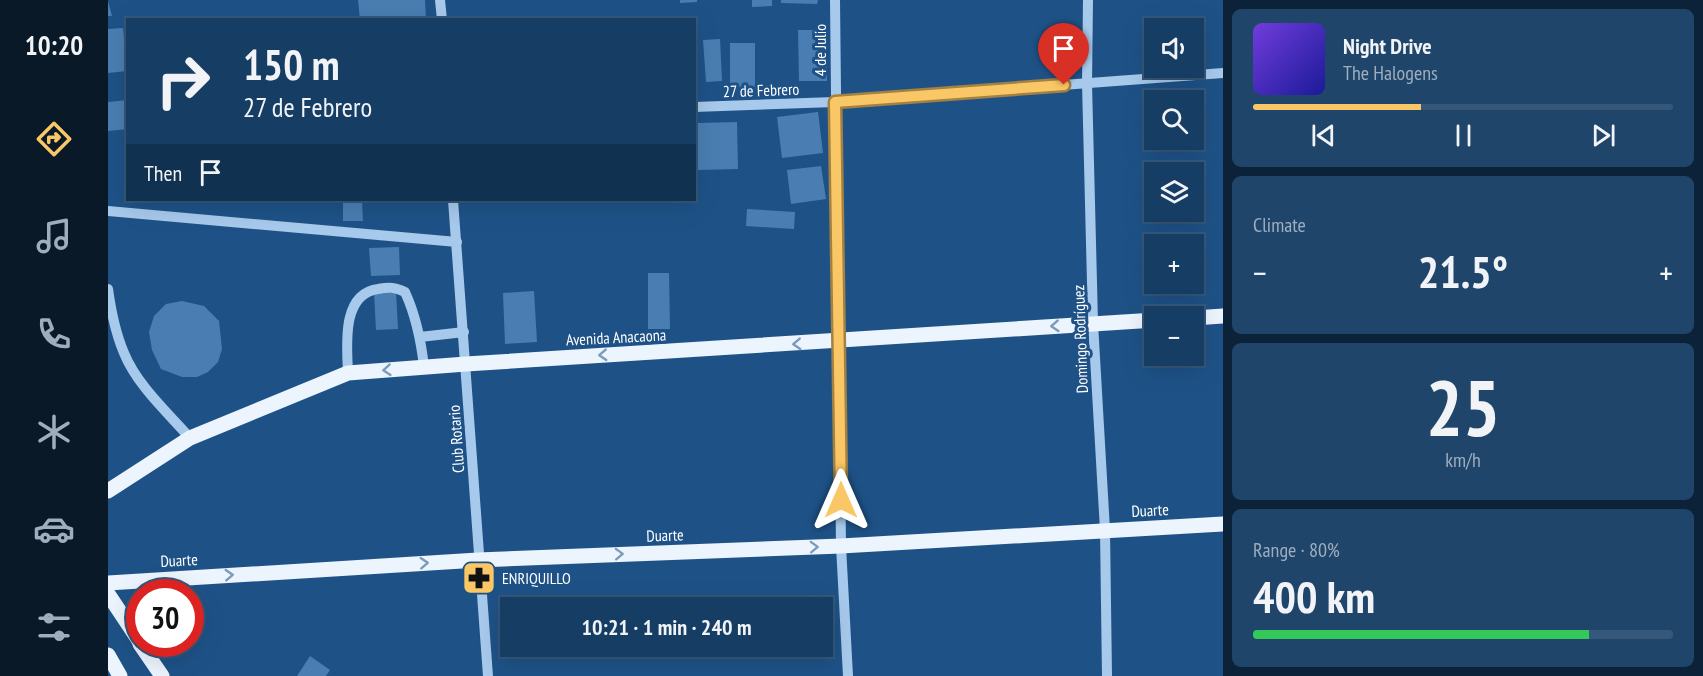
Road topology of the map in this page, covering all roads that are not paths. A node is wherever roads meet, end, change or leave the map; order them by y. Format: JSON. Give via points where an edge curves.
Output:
{"nodes":[{"id":1,"x":441,"y":0,"type":"edge"},
{"id":2,"x":835,"y":0,"type":"edge"},
{"id":3,"x":1088,"y":0,"type":"edge"},
{"id":4,"x":441,"y":18,"type":"edge"},
{"id":5,"x":1223,"y":73,"type":"edge"},
{"id":6,"x":1087,"y":83,"type":"junction"},
{"id":7,"x":835,"y":102,"type":"junction"},
{"id":8,"x":696,"y":107,"type":"edge"},
{"id":9,"x":453,"y":201,"type":"edge"},
{"id":10,"x":108,"y":211,"type":"edge"},
{"id":11,"x":457,"y":242,"type":"junction"},
{"id":12,"x":108,"y":289,"type":"edge"},
{"id":13,"x":1223,"y":316,"type":"edge"},
{"id":14,"x":1204,"y":317,"type":"edge"},
{"id":15,"x":1144,"y":321,"type":"edge"},
{"id":16,"x":1094,"y":323,"type":"junction"},
{"id":17,"x":464,"y":332,"type":"junction"},
{"id":18,"x":420,"y":337,"type":"junction"},
{"id":19,"x":840,"y":341,"type":"junction"},
{"id":20,"x":466,"y":364,"type":"junction"},
{"id":21,"x":424,"y":367,"type":"junction"},
{"id":22,"x":348,"y":373,"type":"junction"},
{"id":23,"x":190,"y":438,"type":"junction"},
{"id":24,"x":108,"y":491,"type":"edge"},
{"id":25,"x":1223,"y":524,"type":"edge"},
{"id":26,"x":1105,"y":530,"type":"junction"},
{"id":27,"x":841,"y":546,"type":"junction"},
{"id":28,"x":478,"y":560,"type":"junction"},
{"id":29,"x":108,"y":582,"type":"edge"},
{"id":30,"x":108,"y":594,"type":"edge"},
{"id":31,"x":126,"y":622,"type":"edge"},
{"id":32,"x":108,"y":655,"type":"edge"},
{"id":33,"x":149,"y":657,"type":"edge"},
{"id":34,"x":120,"y":676,"type":"edge"},
{"id":35,"x":162,"y":676,"type":"edge"},
{"id":36,"x":488,"y":676,"type":"edge"},
{"id":37,"x":848,"y":676,"type":"edge"},
{"id":38,"x":1102,"y":676,"type":"edge"},
{"id":39,"x":1107,"y":676,"type":"edge"}],
"edges":[{"from":1,"to":4,"type":"street"},
{"from":2,"to":7,"type":"street","name":"4 de Julio"},
{"from":3,"to":6,"type":"street","name":"Domingo Rodríguez"},
{"from":5,"to":6,"type":"street","name":"27 de Febrero"},
{"from":6,"to":7,"type":"street","name":"27 de Febrero"},
{"from":6,"to":16,"type":"street","name":"Domingo Rodríguez"},
{"from":7,"to":8,"type":"street","name":"27 de Febrero"},
{"from":7,"to":19,"type":"street","name":"4 de Julio"},
{"from":9,"to":11,"type":"street","name":"Club Rotario"},
{"from":10,"to":11,"type":"street"},
{"from":11,"to":17,"type":"street","name":"Club Rotario"},
{"from":12,"to":23,"type":"street","via":[[124,354],[142,384]]},
{"from":13,"to":14,"type":"main road"},
{"from":15,"to":16,"type":"main road","name":"Avenida Anacaona"},
{"from":16,"to":19,"type":"main road","name":"Avenida Anacaona","one_way":true},
{"from":16,"to":26,"type":"street","name":"Domingo Rodríguez"},
{"from":17,"to":18,"type":"street"},
{"from":17,"to":20,"type":"street","name":"Club Rotario"},
{"from":18,"to":21,"type":"street"},
{"from":18,"to":22,"type":"street","via":[[405,292],[393,286],[369,290],[352,308],[346,332]]},
{"from":19,"to":20,"type":"main road","name":"Avenida Anacaona","one_way":true},
{"from":19,"to":27,"type":"street","name":"4 de Julio"},
{"from":20,"to":21,"type":"main road","name":"Avenida Anacaona"},
{"from":20,"to":28,"type":"street","name":"Club Rotario"},
{"from":21,"to":22,"type":"main road","name":"Avenida Anacaona","one_way":true},
{"from":22,"to":23,"type":"main road","name":"Avenida Anacaona"},
{"from":23,"to":24,"type":"main road","name":"Avenida Anacaona"},
{"from":25,"to":26,"type":"main road","name":"Duarte"},
{"from":26,"to":27,"type":"main road","name":"Duarte"},
{"from":26,"to":39,"type":"street","name":"Domingo Rodríguez"},
{"from":28,"to":27,"type":"main road","name":"Duarte","one_way":true},
{"from":27,"to":37,"type":"street","name":"4 de Julio"},
{"from":29,"to":28,"type":"main road","name":"Duarte","one_way":true},
{"from":28,"to":36,"type":"street","name":"Club Rotario"},
{"from":30,"to":31,"type":"main road"},
{"from":32,"to":34,"type":"main road"},
{"from":33,"to":35,"type":"main road"},
{"from":38,"to":39,"type":"street"}]}
